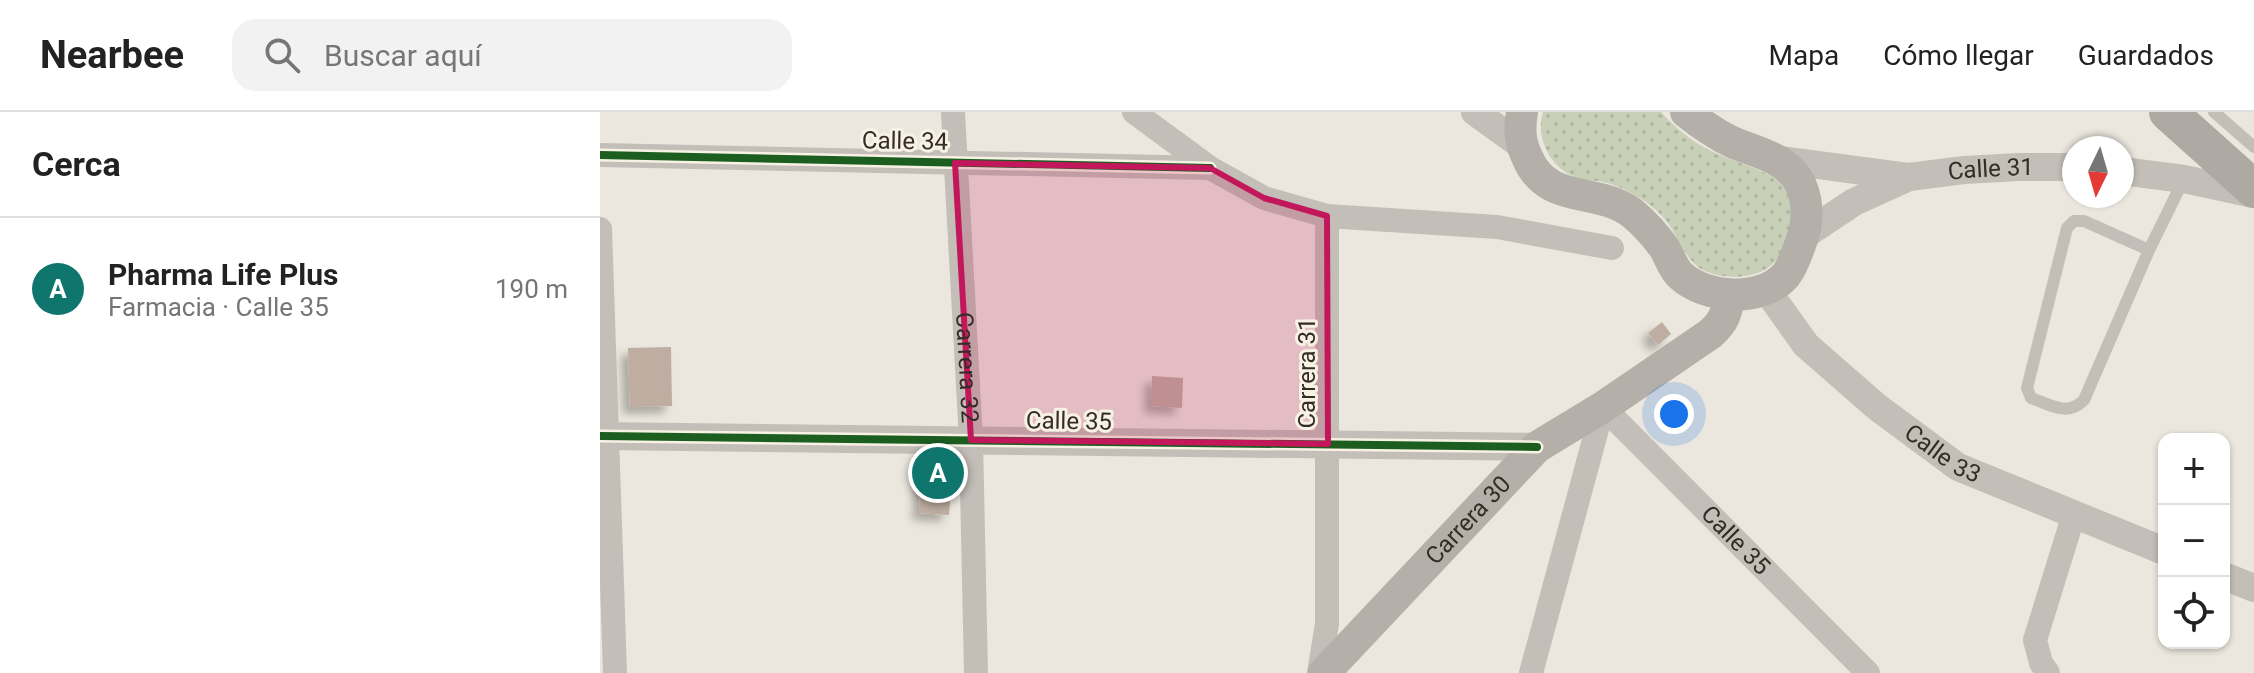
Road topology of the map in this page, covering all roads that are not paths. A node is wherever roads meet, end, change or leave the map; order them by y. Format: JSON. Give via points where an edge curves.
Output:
{"nodes":[{"id":1,"x":953,"y":112,"type":"edge"},
{"id":2,"x":1475,"y":112,"type":"edge"},
{"id":3,"x":1522,"y":112,"type":"edge"},
{"id":4,"x":1686,"y":112,"type":"edge"},
{"id":5,"x":2168,"y":112,"type":"edge"},
{"id":6,"x":2214,"y":112,"type":"edge"},
{"id":7,"x":1150,"y":117,"type":"edge"},
{"id":8,"x":1522,"y":146,"type":"junction"},
{"id":9,"x":2254,"y":147,"type":"edge"},
{"id":10,"x":600,"y":155,"type":"edge"},
{"id":11,"x":1773,"y":159,"type":"junction"},
{"id":12,"x":955,"y":163,"type":"junction"},
{"id":13,"x":2062,"y":167,"type":"edge"},
{"id":14,"x":1210,"y":168,"type":"junction"},
{"id":15,"x":2134,"y":173,"type":"edge"},
{"id":16,"x":1909,"y":177,"type":"junction"},
{"id":17,"x":2184,"y":179,"type":"junction"},
{"id":18,"x":2254,"y":192,"type":"edge"},
{"id":19,"x":1327,"y":216,"type":"junction"},
{"id":20,"x":600,"y":229,"type":"edge"},
{"id":21,"x":1803,"y":236,"type":"junction"},
{"id":22,"x":1612,"y":248,"type":"dead end"},
{"id":23,"x":2149,"y":250,"type":"junction"},
{"id":24,"x":1766,"y":289,"type":"junction"},
{"id":25,"x":1729,"y":295,"type":"junction"},
{"id":26,"x":1603,"y":407,"type":"junction"},
{"id":27,"x":603,"y":436,"type":"edge"},
{"id":28,"x":971,"y":440,"type":"junction"},
{"id":29,"x":1328,"y":444,"type":"junction"},
{"id":30,"x":1537,"y":447,"type":"junction"},
{"id":31,"x":2074,"y":514,"type":"junction"},
{"id":32,"x":2158,"y":549,"type":"edge"},
{"id":33,"x":2226,"y":577,"type":"edge"},
{"id":34,"x":2254,"y":588,"type":"edge"},
{"id":35,"x":615,"y":673,"type":"edge"},
{"id":36,"x":976,"y":673,"type":"edge"},
{"id":37,"x":1321,"y":673,"type":"edge"},
{"id":38,"x":1531,"y":673,"type":"edge"},
{"id":39,"x":1868,"y":673,"type":"edge"},
{"id":40,"x":2048,"y":673,"type":"edge"}],
"edges":[{"from":1,"to":12,"type":"street","name":"Carrera 32"},
{"from":2,"to":8,"type":"street"},
{"from":3,"to":8,"type":"main road"},
{"from":4,"to":11,"type":"main road","via":[[1715,134]]},
{"from":5,"to":18,"type":"highway"},
{"from":6,"to":9,"type":"lane"},
{"from":7,"to":14,"type":"street"},
{"from":8,"to":25,"type":"main road","via":[[1531,168],[1547,185],[1630,212],[1653,232],[1677,273],[1690,284]]},
{"from":10,"to":12,"type":"street","name":"Calle 34"},
{"from":11,"to":16,"type":"street","name":"Calle 31"},
{"from":11,"to":21,"type":"main road","via":[[1801,185]]},
{"from":12,"to":14,"type":"street","name":"Calle 34"},
{"from":12,"to":28,"type":"street","name":"Carrera 32"},
{"from":13,"to":16,"type":"street","name":"Calle 31"},
{"from":14,"to":19,"type":"street","via":[[1264,198]]},
{"from":15,"to":17,"type":"street"},
{"from":16,"to":21,"type":"street","name":"Calle 31","via":[[1854,202]]},
{"from":17,"to":18,"type":"street"},
{"from":17,"to":23,"type":"lane"},
{"from":19,"to":22,"type":"street","via":[[1497,227]]},
{"from":19,"to":29,"type":"street","name":"Carrera 31"},
{"from":20,"to":27,"type":"street"},
{"from":21,"to":24,"type":"main road","via":[[1785,276]]},
{"from":23,"to":23,"type":"lane","via":[[2084,400],[2067,410],[2031,398],[2027,388],[2067,228],[2084,221]]},
{"from":24,"to":25,"type":"main road"},
{"from":24,"to":31,"type":"street","name":"Calle 33","via":[[1806,345],[1958,467]]},
{"from":25,"to":26,"type":"main road","name":"Carrera 30","via":[[1720,326]]},
{"from":26,"to":30,"type":"main road","name":"Carrera 30"},
{"from":26,"to":38,"type":"street"},
{"from":26,"to":39,"type":"street","name":"Calle 35"},
{"from":27,"to":28,"type":"street","name":"Calle 35"},
{"from":27,"to":35,"type":"street"},
{"from":28,"to":29,"type":"street","name":"Calle 35"},
{"from":28,"to":36,"type":"street","name":"Carrera 32"},
{"from":29,"to":30,"type":"street","name":"Calle 35"},
{"from":29,"to":37,"type":"street","name":"Carrera 31","via":[[1327,624]]},
{"from":30,"to":37,"type":"main road","name":"Carrera 30"},
{"from":31,"to":32,"type":"street","name":"Calle 33"},
{"from":31,"to":40,"type":"street","via":[[2035,640]]},
{"from":33,"to":34,"type":"street"}]}
